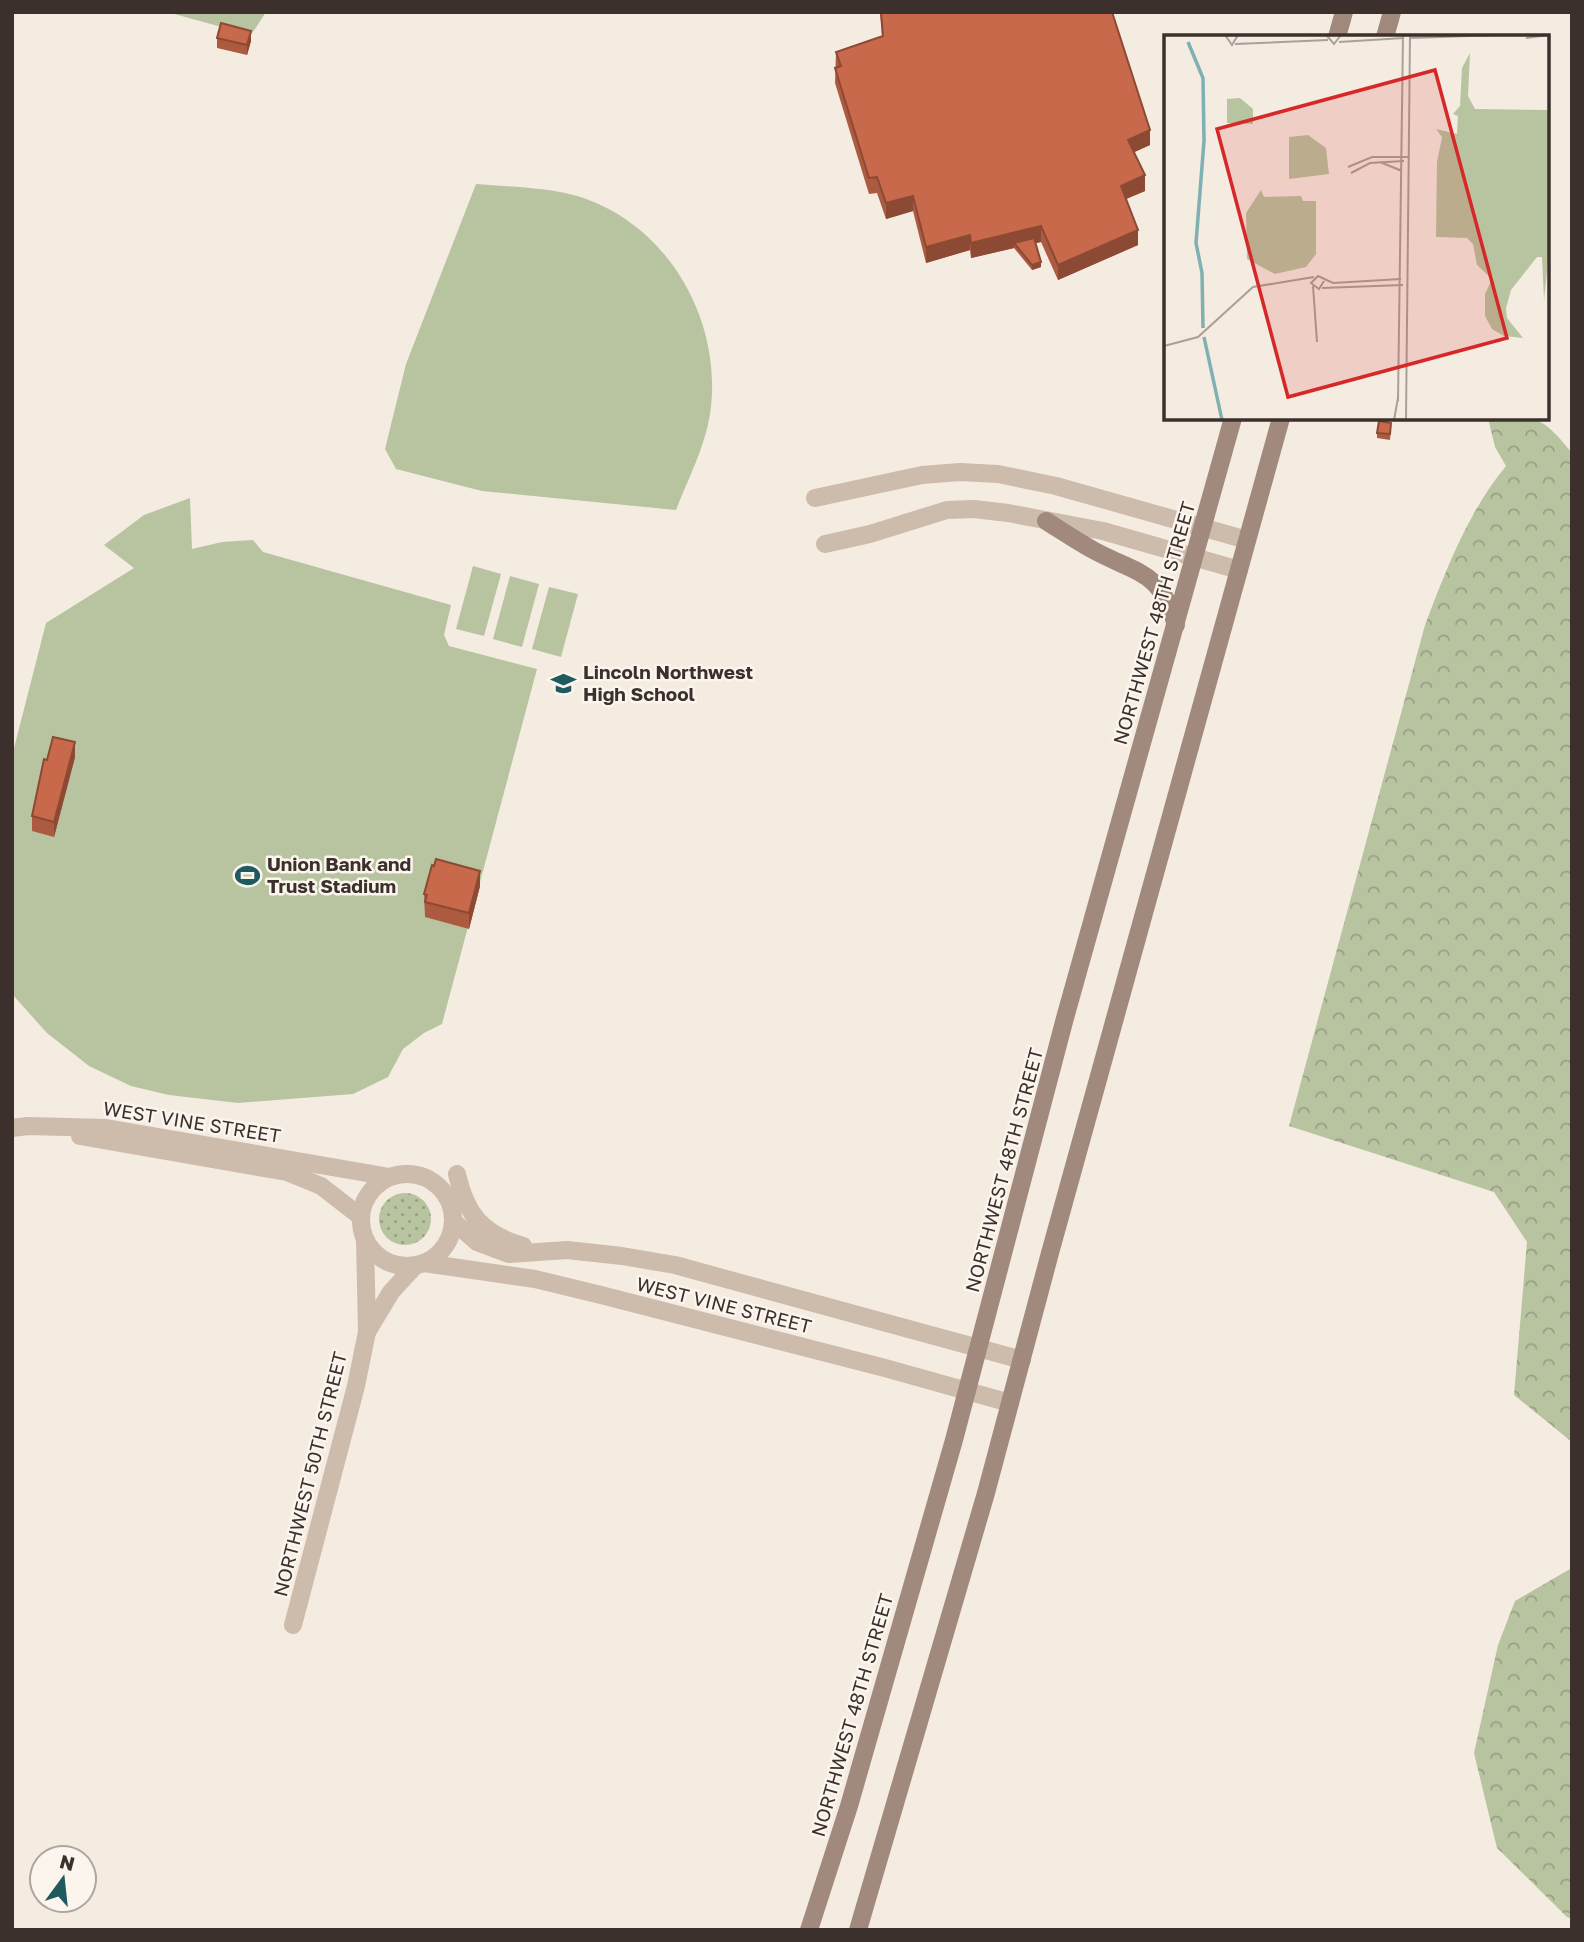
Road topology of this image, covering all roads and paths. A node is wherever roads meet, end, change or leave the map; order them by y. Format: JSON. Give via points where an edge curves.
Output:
{"nodes":[{"id":1,"x":1344,"y":12,"type":"edge"},
{"id":2,"x":1392,"y":12,"type":"edge"},
{"id":3,"x":1338,"y":35,"type":"edge"},
{"id":4,"x":1386,"y":35,"type":"edge"},
{"id":5,"x":1232,"y":420,"type":"edge"},
{"id":6,"x":1280,"y":420,"type":"edge"},
{"id":7,"x":815,"y":498,"type":"dead end"},
{"id":8,"x":1046,"y":521,"type":"junction"},
{"id":9,"x":1204,"y":527,"type":"junction"},
{"id":10,"x":1247,"y":540,"type":"junction"},
{"id":11,"x":825,"y":544,"type":"dead end"},
{"id":12,"x":1195,"y":556,"type":"junction"},
{"id":13,"x":1239,"y":570,"type":"junction"},
{"id":14,"x":1176,"y":625,"type":"junction"},
{"id":15,"x":20,"y":1127,"type":"edge"},
{"id":16,"x":457,"y":1174,"type":"dead end"},
{"id":17,"x":390,"y":1177,"type":"junction"},
{"id":18,"x":361,"y":1217,"type":"junction"},
{"id":19,"x":453,"y":1221,"type":"junction"},
{"id":20,"x":365,"y":1240,"type":"junction"},
{"id":21,"x":543,"y":1251,"type":"junction"},
{"id":22,"x":419,"y":1264,"type":"junction"},
{"id":23,"x":367,"y":1332,"type":"junction"},
{"id":24,"x":978,"y":1348,"type":"junction"},
{"id":25,"x":1021,"y":1360,"type":"junction"},
{"id":26,"x":967,"y":1391,"type":"junction"},
{"id":27,"x":1010,"y":1403,"type":"junction"},
{"id":28,"x":293,"y":1625,"type":"dead end"},
{"id":29,"x":809,"y":1930,"type":"edge"},
{"id":30,"x":858,"y":1930,"type":"edge"}],
"edges":[{"from":1,"to":3,"type":"main road"},
{"from":2,"to":4,"type":"main road"},
{"from":5,"to":9,"type":"main road","name":"NORTHWEST 48TH STREET"},
{"from":6,"to":10,"type":"main road"},
{"from":7,"to":9,"type":"street","via":[[922,475],[986,473],[1035,481]]},
{"from":8,"to":11,"type":"street","via":[[974,509],[947,510]]},
{"from":8,"to":12,"type":"street"},
{"from":8,"to":14,"type":"main road","via":[[1153,580],[1167,597]]},
{"from":9,"to":10,"type":"street"},
{"from":9,"to":12,"type":"main road","name":"NORTHWEST 48TH STREET"},
{"from":10,"to":13,"type":"main road"},
{"from":12,"to":13,"type":"street"},
{"from":12,"to":14,"type":"main road","name":"NORTHWEST 48TH STREET"},
{"from":13,"to":25,"type":"main road"},
{"from":14,"to":24,"type":"main road","name":"NORTHWEST 48TH STREET","via":[[1065,1017]]},
{"from":15,"to":17,"type":"street","name":"WEST VINE STREET","via":[[106,1128]]},
{"from":15,"to":18,"type":"street","name":"WEST VINE STREET","via":[[287,1172],[321,1186]]},
{"from":16,"to":21,"type":"street","via":[[462,1197],[486,1229]]},
{"from":17,"to":18,"type":"street","via":[[370,1193]]},
{"from":17,"to":19,"type":"street","via":[[419,1175],[432,1181],[449,1202]]},
{"from":18,"to":20,"type":"street"},
{"from":19,"to":21,"type":"street","name":"WEST VINE STREET","via":[[477,1242],[509,1254]]},
{"from":19,"to":22,"type":"street","via":[[445,1247]]},
{"from":20,"to":22,"type":"street","via":[[386,1261],[400,1266]]},
{"from":20,"to":23,"type":"street","name":"NORTHWEST 50TH STREET"},
{"from":21,"to":24,"type":"street","name":"WEST VINE STREET","via":[[568,1250],[675,1265]]},
{"from":22,"to":23,"type":"street","name":"NORTHWEST 50TH STREET","via":[[391,1292]]},
{"from":22,"to":26,"type":"street","name":"WEST VINE STREET","via":[[562,1285]]},
{"from":23,"to":28,"type":"street","name":"NORTHWEST 50TH STREET"},
{"from":24,"to":25,"type":"street","name":"WEST VINE STREET"},
{"from":24,"to":26,"type":"main road","name":"NORTHWEST 48TH STREET"},
{"from":25,"to":27,"type":"main road"},
{"from":26,"to":27,"type":"street","name":"WEST VINE STREET"},
{"from":26,"to":29,"type":"main road","name":"NORTHWEST 48TH STREET"},
{"from":27,"to":30,"type":"main road"}]}
